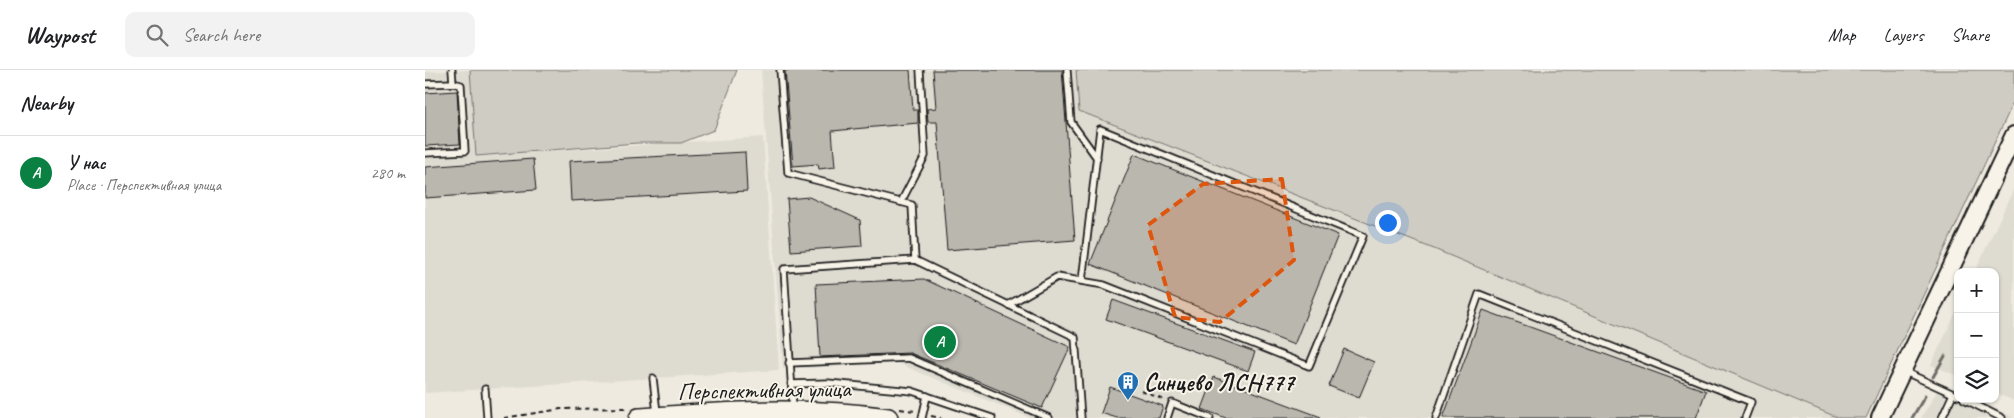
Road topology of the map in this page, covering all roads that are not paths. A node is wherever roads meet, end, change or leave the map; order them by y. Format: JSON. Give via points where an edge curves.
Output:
{"nodes":[{"id":1,"x":452,"y":70,"type":"edge"},
{"id":2,"x":780,"y":70,"type":"edge"},
{"id":3,"x":920,"y":70,"type":"edge"},
{"id":4,"x":1067,"y":70,"type":"edge"},
{"id":5,"x":453,"y":83,"type":"junction"},
{"id":6,"x":425,"y":84,"type":"edge"},
{"id":7,"x":2014,"y":135,"type":"edge"},
{"id":8,"x":425,"y":153,"type":"edge"},
{"id":9,"x":1097,"y":158,"type":"junction"},
{"id":10,"x":901,"y":202,"type":"junction"},
{"id":11,"x":915,"y":260,"type":"junction"},
{"id":12,"x":1082,"y":281,"type":"junction"},
{"id":13,"x":1007,"y":305,"type":"junction"},
{"id":14,"x":789,"y":363,"type":"junction"},
{"id":15,"x":1903,"y":371,"type":"junction"},
{"id":16,"x":653,"y":378,"type":"dead end"},
{"id":17,"x":791,"y":384,"type":"junction"},
{"id":18,"x":485,"y":389,"type":"dead end"},
{"id":19,"x":1954,"y":395,"type":"edge"},
{"id":20,"x":927,"y":396,"type":"junction"},
{"id":21,"x":1954,"y":397,"type":"edge"},
{"id":22,"x":1972,"y":403,"type":"edge"},
{"id":23,"x":794,"y":414,"type":"edge"},
{"id":24,"x":840,"y":415,"type":"edge"},
{"id":25,"x":487,"y":418,"type":"edge"},
{"id":26,"x":651,"y":418,"type":"edge"},
{"id":27,"x":888,"y":418,"type":"edge"},
{"id":28,"x":922,"y":418,"type":"edge"},
{"id":29,"x":992,"y":418,"type":"edge"},
{"id":30,"x":1049,"y":418,"type":"edge"},
{"id":31,"x":1081,"y":418,"type":"edge"},
{"id":32,"x":1167,"y":418,"type":"edge"},
{"id":33,"x":1210,"y":418,"type":"edge"},
{"id":34,"x":1436,"y":418,"type":"edge"},
{"id":35,"x":1745,"y":418,"type":"edge"},
{"id":36,"x":1881,"y":418,"type":"edge"},
{"id":37,"x":1942,"y":418,"type":"edge"},
{"id":38,"x":2002,"y":418,"type":"edge"}],
"edges":[{"from":1,"to":5,"type":"lane"},
{"from":2,"to":10,"type":"lane","via":[[788,173]]},
{"from":3,"to":10,"type":"lane","via":[[925,156]]},
{"from":4,"to":9,"type":"lane","via":[[1071,122]]},
{"from":5,"to":6,"type":"lane"},
{"from":5,"to":8,"type":"lane","via":[[461,85],[465,151]]},
{"from":7,"to":15,"type":"main road"},
{"from":9,"to":12,"type":"lane"},
{"from":9,"to":12,"type":"lane","via":[[1100,129],[1363,236],[1309,366],[1104,285]]},
{"from":10,"to":11,"type":"lane","via":[[912,205]]},
{"from":11,"to":13,"type":"lane"},
{"from":11,"to":14,"type":"lane","via":[[784,269]]},
{"from":12,"to":13,"type":"lane","via":[[1057,277]]},
{"from":13,"to":31,"type":"lane","via":[[1075,337]]},
{"from":14,"to":17,"type":"lane"},
{"from":14,"to":30,"type":"lane","via":[[909,358]]},
{"from":15,"to":19,"type":"lane"},
{"from":15,"to":36,"type":"main road"},
{"from":16,"to":26,"type":"lane"},
{"from":17,"to":20,"type":"lane","via":[[828,383],[912,391]]},
{"from":17,"to":23,"type":"lane"},
{"from":18,"to":25,"type":"lane"},
{"from":20,"to":28,"type":"lane"},
{"from":20,"to":29,"type":"lane"},
{"from":21,"to":37,"type":"lane"},
{"from":22,"to":38,"type":"lane"},
{"from":23,"to":24,"type":"main road","name":"Перспективная улица"},
{"from":23,"to":26,"type":"main road","name":"Перспективная улица"},
{"from":24,"to":27,"type":"main road","name":"Перспективная улица"},
{"from":32,"to":33,"type":"lane","via":[[1172,403]]},
{"from":34,"to":35,"type":"lane","via":[[1479,294],[1751,402]]}]}
